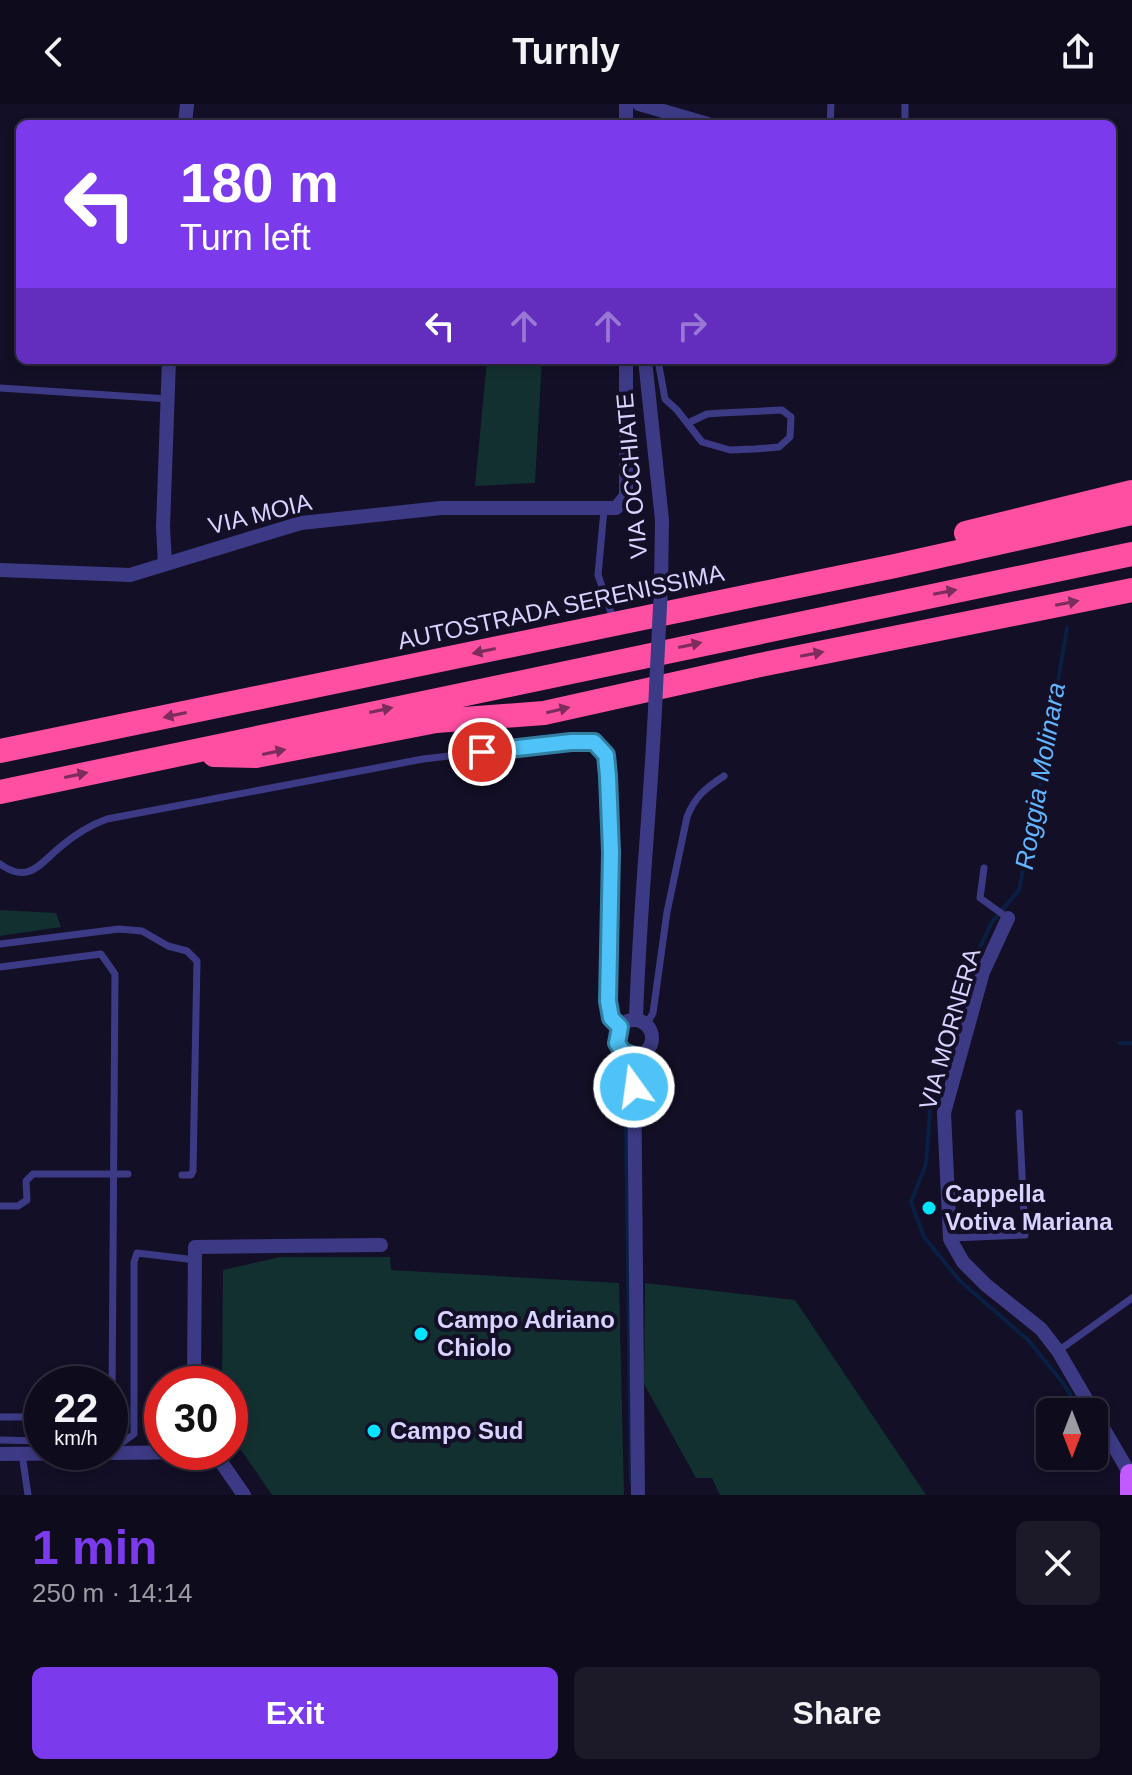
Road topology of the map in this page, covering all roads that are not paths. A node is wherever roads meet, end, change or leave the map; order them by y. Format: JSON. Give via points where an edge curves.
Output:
{"nodes":[{"id":1,"x":639,"y":104,"type":"edge"},
{"id":2,"x":661,"y":107,"type":"edge"},
{"id":3,"x":697,"y":120,"type":"edge"},
{"id":4,"x":169,"y":364,"type":"edge"},
{"id":5,"x":626,"y":364,"type":"edge"},
{"id":6,"x":645,"y":364,"type":"edge"},
{"id":7,"x":659,"y":364,"type":"edge"},
{"id":8,"x":0,"y":388,"type":"edge"},
{"id":9,"x":169,"y":399,"type":"junction"},
{"id":10,"x":688,"y":423,"type":"junction"},
{"id":11,"x":1132,"y":492,"type":"edge"},
{"id":12,"x":604,"y":510,"type":"junction"},
{"id":13,"x":1132,"y":513,"type":"edge"},
{"id":14,"x":1132,"y":554,"type":"edge"},
{"id":15,"x":165,"y":563,"type":"junction"},
{"id":16,"x":0,"y":570,"type":"edge"},
{"id":17,"x":1132,"y":590,"type":"edge"},
{"id":18,"x":615,"y":624,"type":"junction"},
{"id":19,"x":0,"y":751,"type":"edge"},
{"id":20,"x":168,"y":755,"type":"junction"},
{"id":21,"x":724,"y":776,"type":"dead end"},
{"id":22,"x":0,"y":792,"type":"edge"},
{"id":23,"x":0,"y":864,"type":"edge"},
{"id":24,"x":984,"y":868,"type":"dead end"},
{"id":25,"x":1005,"y":916,"type":"joint"},
{"id":26,"x":0,"y":944,"type":"edge"},
{"id":27,"x":0,"y":967,"type":"edge"},
{"id":28,"x":641,"y":1022,"type":"junction"},
{"id":29,"x":620,"y":1027,"type":"junction"},
{"id":30,"x":634,"y":1056,"type":"junction"},
{"id":31,"x":1019,"y":1113,"type":"dead end"},
{"id":32,"x":114,"y":1174,"type":"junction"},
{"id":33,"x":128,"y":1174,"type":"dead end"},
{"id":34,"x":182,"y":1175,"type":"dead end"},
{"id":35,"x":0,"y":1206,"type":"edge"},
{"id":36,"x":950,"y":1239,"type":"junction"},
{"id":37,"x":381,"y":1245,"type":"dead end"},
{"id":38,"x":196,"y":1260,"type":"junction"},
{"id":39,"x":1132,"y":1298,"type":"edge"},
{"id":40,"x":1058,"y":1351,"type":"junction"},
{"id":41,"x":112,"y":1366,"type":"edge"},
{"id":42,"x":194,"y":1366,"type":"edge"},
{"id":43,"x":0,"y":1417,"type":"edge"},
{"id":44,"x":24,"y":1417,"type":"edge"},
{"id":45,"x":128,"y":1438,"type":"edge"},
{"id":46,"x":0,"y":1440,"type":"edge"},
{"id":47,"x":24,"y":1441,"type":"edge"},
{"id":48,"x":144,"y":1453,"type":"edge"},
{"id":49,"x":0,"y":1454,"type":"edge"},
{"id":50,"x":22,"y":1454,"type":"junction"},
{"id":51,"x":227,"y":1470,"type":"edge"},
{"id":52,"x":1130,"y":1474,"type":"edge"},
{"id":53,"x":28,"y":1495,"type":"edge"},
{"id":54,"x":244,"y":1495,"type":"edge"},
{"id":55,"x":638,"y":1495,"type":"edge"},
{"id":56,"x":1130,"y":1495,"type":"edge"}],
"edges":[{"from":1,"to":2,"type":"street"},
{"from":2,"to":3,"type":"street"},
{"from":4,"to":9,"type":"street"},
{"from":5,"to":12,"type":"street","via":[[626,496],[616,508]]},
{"from":6,"to":28,"type":"street","name":"VIA OCCHIATE","bridge":true,"via":[[662,520],[639,942]]},
{"from":7,"to":10,"type":"lane","via":[[665,399]]},
{"from":8,"to":9,"type":"lane"},
{"from":9,"to":15,"type":"street"},
{"from":10,"to":10,"type":"lane","via":[[702,442],[730,450],[755,449],[779,447],[790,437],[791,417],[782,410],[721,413]]},
{"from":11,"to":18,"type":"highway","via":[[719,587]]},
{"from":12,"to":15,"type":"street","name":"VIA MOIA","via":[[441,508],[301,523]]},
{"from":12,"to":18,"type":"lane","via":[[598,575]]},
{"from":13,"to":18,"type":"highway","name":"AUTOSTRADA SERENISSIMA"},
{"from":20,"to":14,"type":"highway","one_way":true},
{"from":15,"to":16,"type":"street","name":"VIA MOIA","via":[[130,575]]},
{"from":20,"to":17,"type":"highway","one_way":true,"via":[[256,756],[436,721],[544,713]]},
{"from":18,"to":19,"type":"highway","name":"AUTOSTRADA SERENISSIMA","one_way":true},
{"from":22,"to":20,"type":"highway","one_way":true},
{"from":21,"to":28,"type":"lane","via":[[692,802],[667,912],[653,1013]]},
{"from":23,"to":29,"type":"lane","via":[[15,872],[32,871],[107,819],[423,759],[594,742],[606,755],[608,776],[607,990],[611,1018]]},
{"from":24,"to":25,"type":"lane","via":[[980,898]]},
{"from":25,"to":36,"type":"street","name":"VIA MORNERA","via":[[983,972],[944,1113]]},
{"from":26,"to":34,"type":"lane","via":[[119,929],[142,931],[197,961],[193,1171]]},
{"from":27,"to":32,"type":"lane","via":[[101,954],[115,974]]},
{"from":28,"to":29,"type":"street","via":[[627,1021]]},
{"from":28,"to":30,"type":"street","via":[[652,1035],[649,1047]]},
{"from":29,"to":30,"type":"street","via":[[619,1048]]},
{"from":30,"to":55,"type":"street"},
{"from":31,"to":36,"type":"lane","via":[[1025,1235]]},
{"from":32,"to":33,"type":"lane"},
{"from":32,"to":35,"type":"lane","via":[[33,1174],[26,1181],[27,1200]]},
{"from":32,"to":41,"type":"lane"},
{"from":36,"to":40,"type":"street","via":[[963,1262],[1041,1329]]},
{"from":37,"to":38,"type":"street","via":[[195,1247]]},
{"from":38,"to":42,"type":"street"},
{"from":38,"to":45,"type":"lane","via":[[137,1253],[134,1434]]},
{"from":39,"to":40,"type":"lane"},
{"from":40,"to":52,"type":"street"},
{"from":43,"to":44,"type":"lane"},
{"from":46,"to":47,"type":"lane"},
{"from":48,"to":50,"type":"street"},
{"from":49,"to":50,"type":"street"},
{"from":50,"to":53,"type":"lane"},
{"from":51,"to":54,"type":"street"},
{"from":52,"to":56,"type":"main road"}]}
